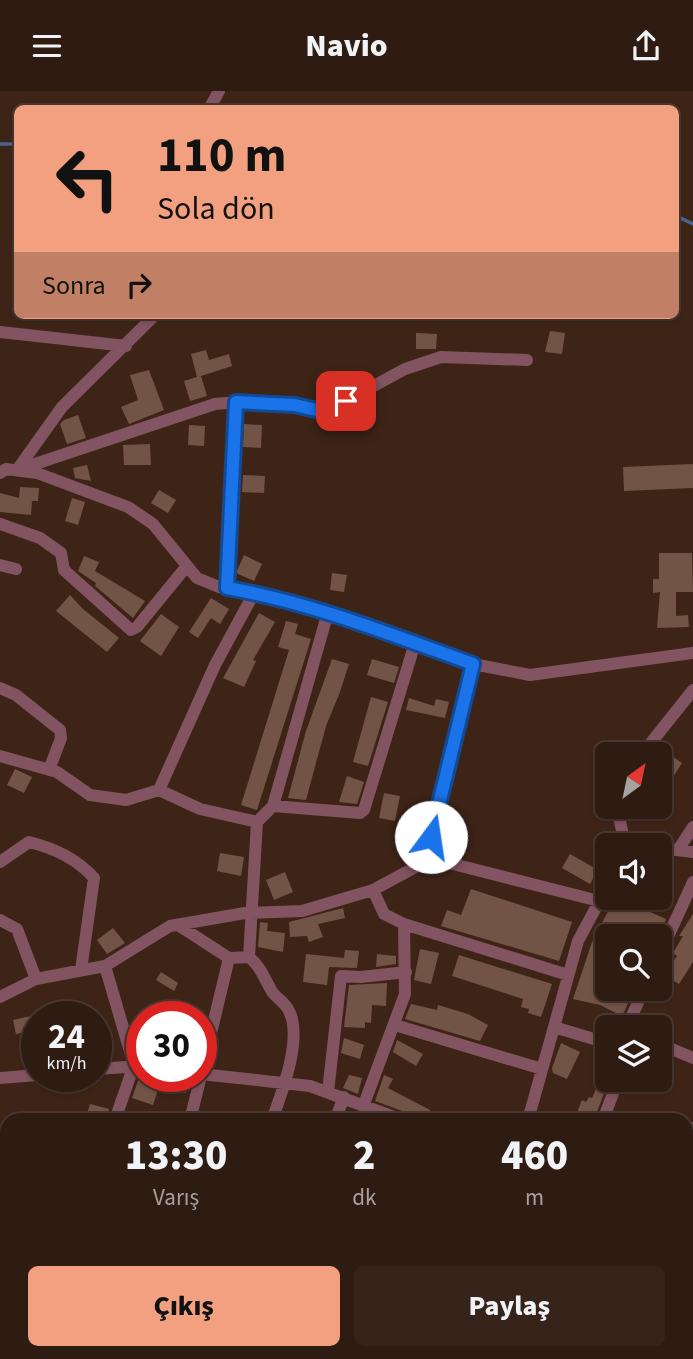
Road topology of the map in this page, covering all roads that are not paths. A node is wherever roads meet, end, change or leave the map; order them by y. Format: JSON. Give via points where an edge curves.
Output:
{"nodes":[{"id":1,"x":151,"y":319,"type":"edge"},
{"id":2,"x":0,"y":332,"type":"edge"},
{"id":3,"x":126,"y":346,"type":"junction"},
{"id":4,"x":527,"y":360,"type":"dead end"},
{"id":5,"x":236,"y":402,"type":"junction"},
{"id":6,"x":17,"y":471,"type":"junction"},
{"id":7,"x":0,"y":473,"type":"edge"},
{"id":8,"x":0,"y":524,"type":"edge"},
{"id":9,"x":0,"y":565,"type":"edge"},
{"id":10,"x":187,"y":566,"type":"junction"},
{"id":11,"x":16,"y":569,"type":"dead end"},
{"id":12,"x":227,"y":588,"type":"junction"},
{"id":13,"x":254,"y":593,"type":"junction"},
{"id":14,"x":328,"y":612,"type":"junction"},
{"id":15,"x":415,"y":643,"type":"junction"},
{"id":16,"x":693,"y":653,"type":"edge"},
{"id":17,"x":473,"y":664,"type":"junction"},
{"id":18,"x":0,"y":688,"type":"edge"},
{"id":19,"x":693,"y":690,"type":"edge"},
{"id":20,"x":652,"y":742,"type":"edge"},
{"id":21,"x":0,"y":755,"type":"edge"},
{"id":22,"x":50,"y":770,"type":"junction"},
{"id":23,"x":159,"y":790,"type":"junction"},
{"id":24,"x":273,"y":806,"type":"junction"},
{"id":25,"x":257,"y":822,"type":"junction"},
{"id":26,"x":693,"y":827,"type":"edge"},
{"id":27,"x":672,"y":849,"type":"edge"},
{"id":28,"x":678,"y":850,"type":"junction"},
{"id":29,"x":693,"y":852,"type":"edge"},
{"id":30,"x":0,"y":862,"type":"edge"},
{"id":31,"x":425,"y":862,"type":"junction"},
{"id":32,"x":693,"y":882,"type":"edge"},
{"id":33,"x":373,"y":890,"type":"junction"},
{"id":34,"x":595,"y":900,"type":"edge"},
{"id":35,"x":595,"y":907,"type":"edge"},
{"id":36,"x":253,"y":913,"type":"junction"},
{"id":37,"x":0,"y":920,"type":"edge"},
{"id":38,"x":404,"y":924,"type":"junction"},
{"id":39,"x":178,"y":925,"type":"junction"},
{"id":40,"x":672,"y":928,"type":"edge"},
{"id":41,"x":249,"y":957,"type":"junction"},
{"id":42,"x":229,"y":958,"type":"junction"},
{"id":43,"x":105,"y":966,"type":"junction"},
{"id":44,"x":81,"y":970,"type":"junction"},
{"id":45,"x":407,"y":972,"type":"junction"},
{"id":46,"x":568,"y":975,"type":"junction"},
{"id":47,"x":36,"y":979,"type":"junction"},
{"id":48,"x":0,"y":997,"type":"edge"},
{"id":49,"x":217,"y":1008,"type":"edge"},
{"id":50,"x":395,"y":1025,"type":"junction"},
{"id":51,"x":554,"y":1027,"type":"junction"},
{"id":52,"x":126,"y":1030,"type":"edge"},
{"id":53,"x":595,"y":1039,"type":"edge"},
{"id":54,"x":672,"y":1049,"type":"edge"},
{"id":55,"x":693,"y":1058,"type":"edge"},
{"id":56,"x":542,"y":1069,"type":"junction"},
{"id":57,"x":21,"y":1076,"type":"edge"},
{"id":58,"x":217,"y":1076,"type":"edge"},
{"id":59,"x":0,"y":1078,"type":"edge"},
{"id":60,"x":285,"y":1082,"type":"junction"},
{"id":61,"x":127,"y":1092,"type":"edge"},
{"id":62,"x":197,"y":1092,"type":"edge"},
{"id":63,"x":328,"y":1092,"type":"junction"},
{"id":64,"x":614,"y":1092,"type":"edge"},
{"id":65,"x":344,"y":1097,"type":"junction"},
{"id":66,"x":364,"y":1104,"type":"junction"},
{"id":67,"x":118,"y":1113,"type":"edge"},
{"id":68,"x":192,"y":1113,"type":"edge"},
{"id":69,"x":274,"y":1113,"type":"edge"},
{"id":70,"x":338,"y":1113,"type":"edge"},
{"id":71,"x":385,"y":1113,"type":"edge"},
{"id":72,"x":530,"y":1113,"type":"edge"},
{"id":73,"x":606,"y":1113,"type":"edge"}],
"edges":[{"from":1,"to":3,"type":"street"},
{"from":2,"to":3,"type":"street"},
{"from":3,"to":6,"type":"street","via":[[62,407]]},
{"from":4,"to":5,"type":"street","via":[[441,357],[316,410]]},
{"from":5,"to":6,"type":"street","via":[[215,404]]},
{"from":5,"to":12,"type":"street"},
{"from":6,"to":7,"type":"street"},
{"from":6,"to":10,"type":"street","via":[[37,473],[128,507],[153,524]]},
{"from":8,"to":10,"type":"street","via":[[40,538],[61,553],[64,570],[131,630]]},
{"from":9,"to":11,"type":"street"},
{"from":10,"to":12,"type":"street","via":[[197,578]]},
{"from":12,"to":13,"type":"street"},
{"from":13,"to":14,"type":"street"},
{"from":13,"to":23,"type":"street","via":[[215,665]]},
{"from":14,"to":15,"type":"street"},
{"from":14,"to":24,"type":"street"},
{"from":15,"to":17,"type":"street"},
{"from":15,"to":24,"type":"street","via":[[364,810]]},
{"from":16,"to":17,"type":"street","via":[[530,675]]},
{"from":17,"to":31,"type":"street"},
{"from":18,"to":22,"type":"street","via":[[60,730]]},
{"from":19,"to":20,"type":"street"},
{"from":21,"to":22,"type":"street"},
{"from":22,"to":23,"type":"street","via":[[90,795],[126,800]]},
{"from":23,"to":25,"type":"street","via":[[200,809]]},
{"from":24,"to":25,"type":"street"},
{"from":25,"to":36,"type":"street"},
{"from":26,"to":28,"type":"street"},
{"from":27,"to":28,"type":"street"},
{"from":28,"to":29,"type":"street"},
{"from":30,"to":44,"type":"street","via":[[29,842],[50,847],[94,878]]},
{"from":31,"to":33,"type":"street"},
{"from":31,"to":34,"type":"street","via":[[445,862]]},
{"from":32,"to":40,"type":"street"},
{"from":33,"to":36,"type":"street","via":[[302,911]]},
{"from":33,"to":38,"type":"street","via":[[384,914]]},
{"from":35,"to":46,"type":"street","via":[[578,940]]},
{"from":36,"to":39,"type":"street"},
{"from":36,"to":41,"type":"street"},
{"from":37,"to":47,"type":"street","via":[[17,929]]},
{"from":38,"to":45,"type":"street"},
{"from":38,"to":46,"type":"street"},
{"from":39,"to":42,"type":"street"},
{"from":39,"to":43,"type":"street"},
{"from":41,"to":42,"type":"street"},
{"from":41,"to":60,"type":"street","via":[[289,1011],[294,1037]]},
{"from":42,"to":49,"type":"street"},
{"from":43,"to":44,"type":"street"},
{"from":43,"to":52,"type":"street"},
{"from":44,"to":47,"type":"street"},
{"from":45,"to":50,"type":"street"},
{"from":45,"to":63,"type":"street","via":[[341,976]]},
{"from":46,"to":51,"type":"street"},
{"from":47,"to":48,"type":"street"},
{"from":50,"to":56,"type":"street"},
{"from":50,"to":66,"type":"street"},
{"from":51,"to":53,"type":"street"},
{"from":51,"to":56,"type":"street"},
{"from":54,"to":55,"type":"street"},
{"from":56,"to":72,"type":"street"},
{"from":57,"to":59,"type":"street"},
{"from":58,"to":60,"type":"street"},
{"from":60,"to":63,"type":"street"},
{"from":60,"to":69,"type":"street"},
{"from":61,"to":67,"type":"street"},
{"from":62,"to":68,"type":"street"},
{"from":63,"to":65,"type":"street"},
{"from":64,"to":73,"type":"street"},
{"from":65,"to":66,"type":"street"},
{"from":65,"to":70,"type":"street"},
{"from":66,"to":71,"type":"street"}]}
